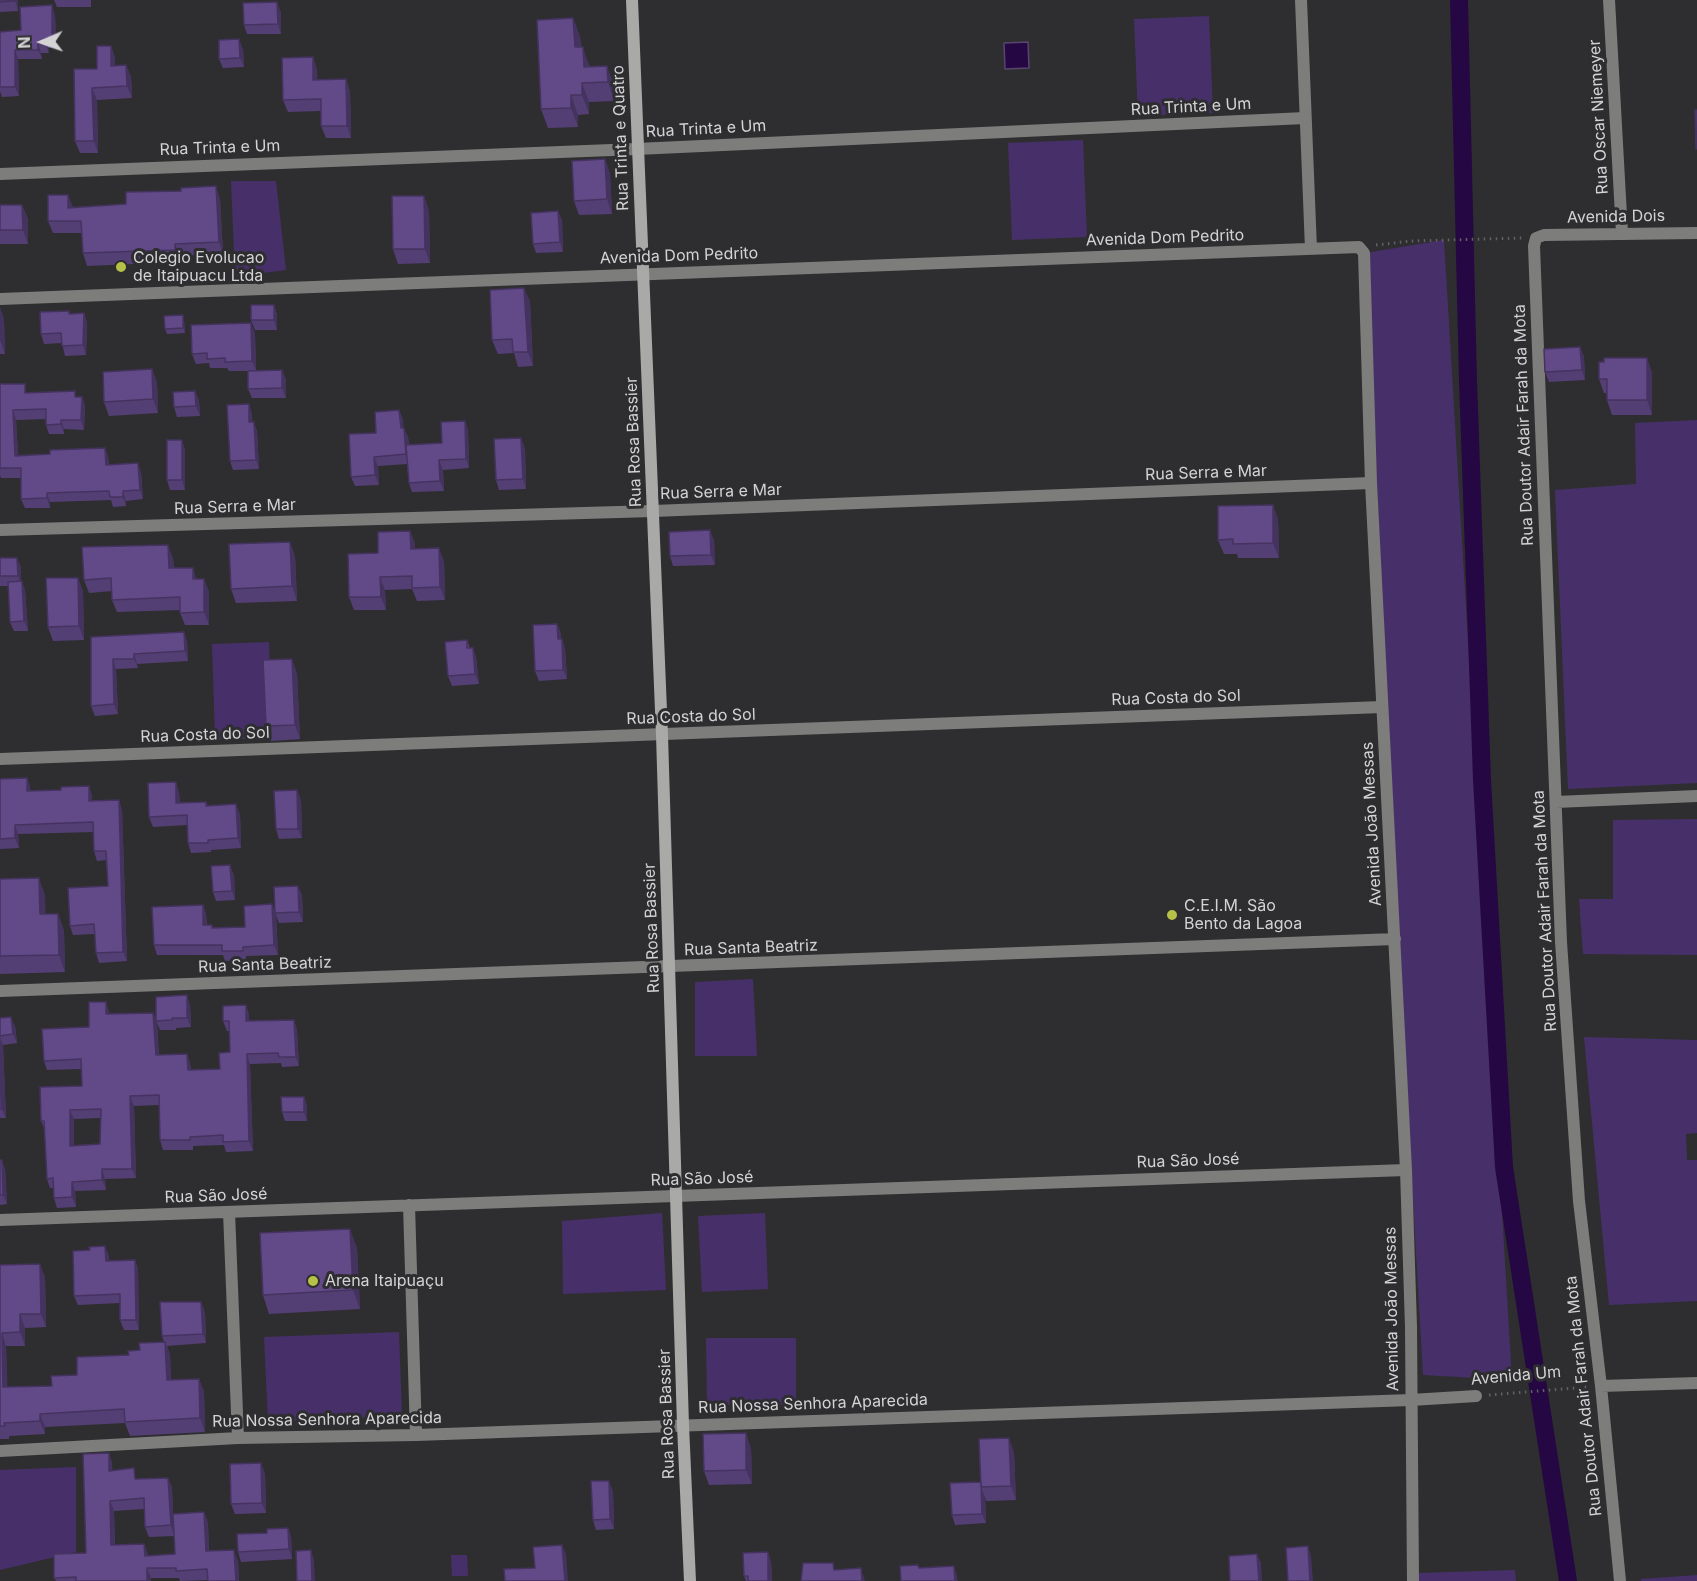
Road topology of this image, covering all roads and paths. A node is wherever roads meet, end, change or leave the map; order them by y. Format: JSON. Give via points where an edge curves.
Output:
{"nodes":[{"id":1,"x":632,"y":0,"type":"edge"},
{"id":2,"x":1301,"y":0,"type":"edge"},
{"id":3,"x":1609,"y":0,"type":"edge"},
{"id":4,"x":1305,"y":118,"type":"junction"},
{"id":5,"x":637,"y":149,"type":"junction"},
{"id":6,"x":0,"y":174,"type":"edge"},
{"id":7,"x":1622,"y":233,"type":"junction"},
{"id":8,"x":1697,"y":233,"type":"edge"},
{"id":9,"x":1536,"y":238,"type":"junction"},
{"id":10,"x":1359,"y":247,"type":"junction"},
{"id":11,"x":1311,"y":249,"type":"junction"},
{"id":12,"x":644,"y":274,"type":"junction"},
{"id":13,"x":0,"y":298,"type":"edge"},
{"id":14,"x":1371,"y":483,"type":"junction"},
{"id":15,"x":653,"y":511,"type":"junction"},
{"id":16,"x":0,"y":530,"type":"edge"},
{"id":17,"x":1382,"y":706,"type":"junction"},
{"id":18,"x":662,"y":735,"type":"junction"},
{"id":19,"x":0,"y":759,"type":"edge"},
{"id":20,"x":1697,"y":796,"type":"edge"},
{"id":21,"x":1556,"y":802,"type":"junction"},
{"id":22,"x":1395,"y":939,"type":"junction"},
{"id":23,"x":669,"y":967,"type":"junction"},
{"id":24,"x":0,"y":991,"type":"edge"},
{"id":25,"x":1406,"y":1170,"type":"junction"},
{"id":26,"x":676,"y":1197,"type":"junction"},
{"id":27,"x":409,"y":1205,"type":"junction"},
{"id":28,"x":229,"y":1212,"type":"junction"},
{"id":29,"x":0,"y":1220,"type":"edge"},
{"id":30,"x":1697,"y":1383,"type":"edge"},
{"id":31,"x":1602,"y":1386,"type":"junction"},
{"id":32,"x":1476,"y":1396,"type":"joint"},
{"id":33,"x":1411,"y":1400,"type":"junction"},
{"id":34,"x":683,"y":1425,"type":"junction"},
{"id":35,"x":416,"y":1435,"type":"junction"},
{"id":36,"x":238,"y":1438,"type":"junction"},
{"id":37,"x":0,"y":1451,"type":"edge"},
{"id":38,"x":690,"y":1581,"type":"edge"},
{"id":39,"x":1413,"y":1581,"type":"edge"},
{"id":40,"x":1620,"y":1581,"type":"edge"}],
"edges":[{"from":1,"to":5,"type":"street","name":"Rua Trinta e Quatro"},
{"from":2,"to":4,"type":"street"},
{"from":3,"to":7,"type":"street","name":"Rua Oscar Niemeyer"},
{"from":4,"to":5,"type":"street","name":"Rua Trinta e Um"},
{"from":4,"to":11,"type":"street"},
{"from":5,"to":6,"type":"street","name":"Rua Trinta e Um"},
{"from":5,"to":12,"type":"street","name":"Rua Trinta e Quatro"},
{"from":7,"to":8,"type":"street","name":"Avenida Dois"},
{"from":7,"to":9,"type":"street","name":"Avenida Dois"},
{"from":9,"to":10,"type":"path","via":[[1411,241]]},
{"from":9,"to":21,"type":"street","name":"Rua Doutor Adair Farah da Mota"},
{"from":10,"to":11,"type":"street","name":"Avenida Dom Pedrito"},
{"from":10,"to":14,"type":"street","name":"Avenida João Messas","via":[[1364,253]]},
{"from":11,"to":12,"type":"street","name":"Avenida Dom Pedrito"},
{"from":12,"to":13,"type":"street","name":"Avenida Dom Pedrito"},
{"from":12,"to":15,"type":"street","name":"Rua Rosa Bassier"},
{"from":14,"to":15,"type":"street","name":"Rua Serra e Mar"},
{"from":14,"to":17,"type":"street","name":"Avenida João Messas"},
{"from":15,"to":16,"type":"street","name":"Rua Serra e Mar"},
{"from":15,"to":18,"type":"street","name":"Rua Rosa Bassier"},
{"from":17,"to":18,"type":"street","name":"Rua Costa do Sol"},
{"from":17,"to":22,"type":"street","name":"Avenida João Messas"},
{"from":18,"to":19,"type":"street","name":"Rua Costa do Sol"},
{"from":18,"to":23,"type":"street","name":"Rua Rosa Bassier"},
{"from":20,"to":21,"type":"street"},
{"from":21,"to":31,"type":"street","name":"Rua Doutor Adair Farah da Mota","via":[[1561,942],[1579,1201]]},
{"from":22,"to":23,"type":"street","name":"Rua Santa Beatriz"},
{"from":22,"to":25,"type":"street","name":"Avenida João Messas"},
{"from":23,"to":24,"type":"street","name":"Rua Santa Beatriz"},
{"from":23,"to":26,"type":"street","name":"Rua Rosa Bassier"},
{"from":25,"to":26,"type":"street","name":"Rua São José"},
{"from":25,"to":33,"type":"street","name":"Avenida João Messas"},
{"from":26,"to":27,"type":"street","name":"Rua São José"},
{"from":26,"to":34,"type":"street","name":"Rua Rosa Bassier"},
{"from":27,"to":28,"type":"street","name":"Rua São José"},
{"from":27,"to":35,"type":"street"},
{"from":28,"to":29,"type":"street","name":"Rua São José"},
{"from":28,"to":36,"type":"street"},
{"from":30,"to":31,"type":"street"},
{"from":31,"to":32,"type":"path","name":"Avenida Um"},
{"from":31,"to":40,"type":"street","name":"Rua Doutor Adair Farah da Mota"},
{"from":32,"to":33,"type":"street","name":"Avenida Um"},
{"from":33,"to":34,"type":"street","name":"Rua Nossa Senhora Aparecida"},
{"from":33,"to":39,"type":"street","name":"Avenida João Messas"},
{"from":34,"to":35,"type":"street","name":"Rua Nossa Senhora Aparecida"},
{"from":34,"to":38,"type":"street","name":"Rua Rosa Bassier"},
{"from":35,"to":36,"type":"street","name":"Rua Nossa Senhora Aparecida"},
{"from":36,"to":37,"type":"street","name":"Rua Nossa Senhora Aparecida"}]}
